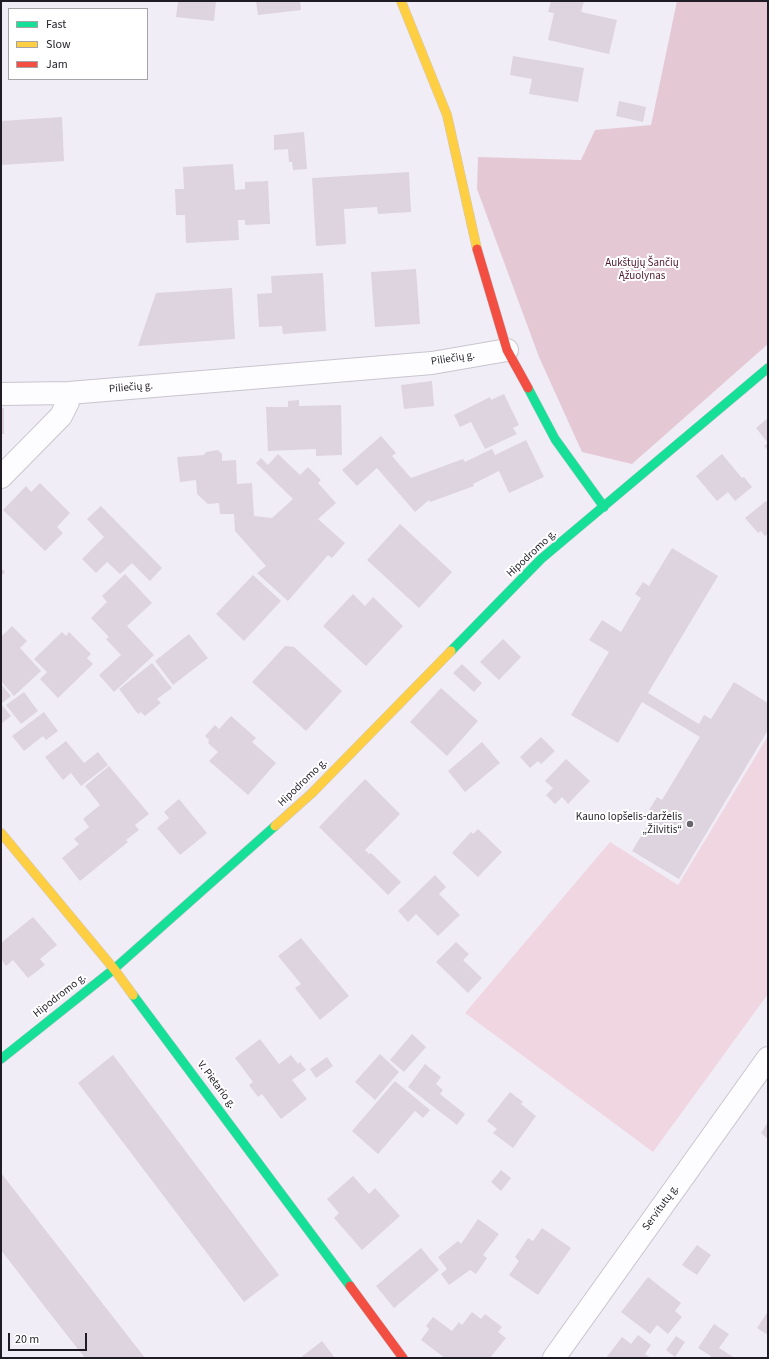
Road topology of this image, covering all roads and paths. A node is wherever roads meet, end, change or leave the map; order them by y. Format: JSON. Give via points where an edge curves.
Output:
{"nodes":[{"id":1,"x":401,"y":1,"type":"edge"},
{"id":2,"x":507,"y":350,"type":"junction"},
{"id":3,"x":768,"y":368,"type":"edge"},
{"id":4,"x":69,"y":393,"type":"junction"},
{"id":5,"x":1,"y":394,"type":"edge"},
{"id":6,"x":1,"y":477,"type":"edge"},
{"id":7,"x":604,"y":507,"type":"junction"},
{"id":8,"x":1,"y":833,"type":"edge"},
{"id":9,"x":114,"y":969,"type":"junction"},
{"id":10,"x":768,"y":1058,"type":"edge"},
{"id":11,"x":1,"y":1059,"type":"edge"},
{"id":12,"x":403,"y":1358,"type":"edge"},
{"id":13,"x":554,"y":1358,"type":"edge"}],
"edges":[{"from":1,"to":2,"type":"street","via":[[447,115],[476,247]]},
{"from":2,"to":4,"type":"street","name":"Piliečių g.","via":[[432,363]]},
{"from":2,"to":7,"type":"street","via":[[555,439]]},
{"from":3,"to":7,"type":"street"},
{"from":4,"to":5,"type":"street","name":"Piliečių g."},
{"from":4,"to":6,"type":"street","via":[[68,402],[61,416]]},
{"from":7,"to":9,"type":"street","name":"Hipodromo g.","via":[[541,559],[312,792]]},
{"from":8,"to":9,"type":"street","name":"V. Pietario g."},
{"from":9,"to":11,"type":"street","name":"Hipodromo g."},
{"from":9,"to":12,"type":"street","name":"V. Pietario g."},
{"from":10,"to":13,"type":"street","name":"Servitutų g."}]}
